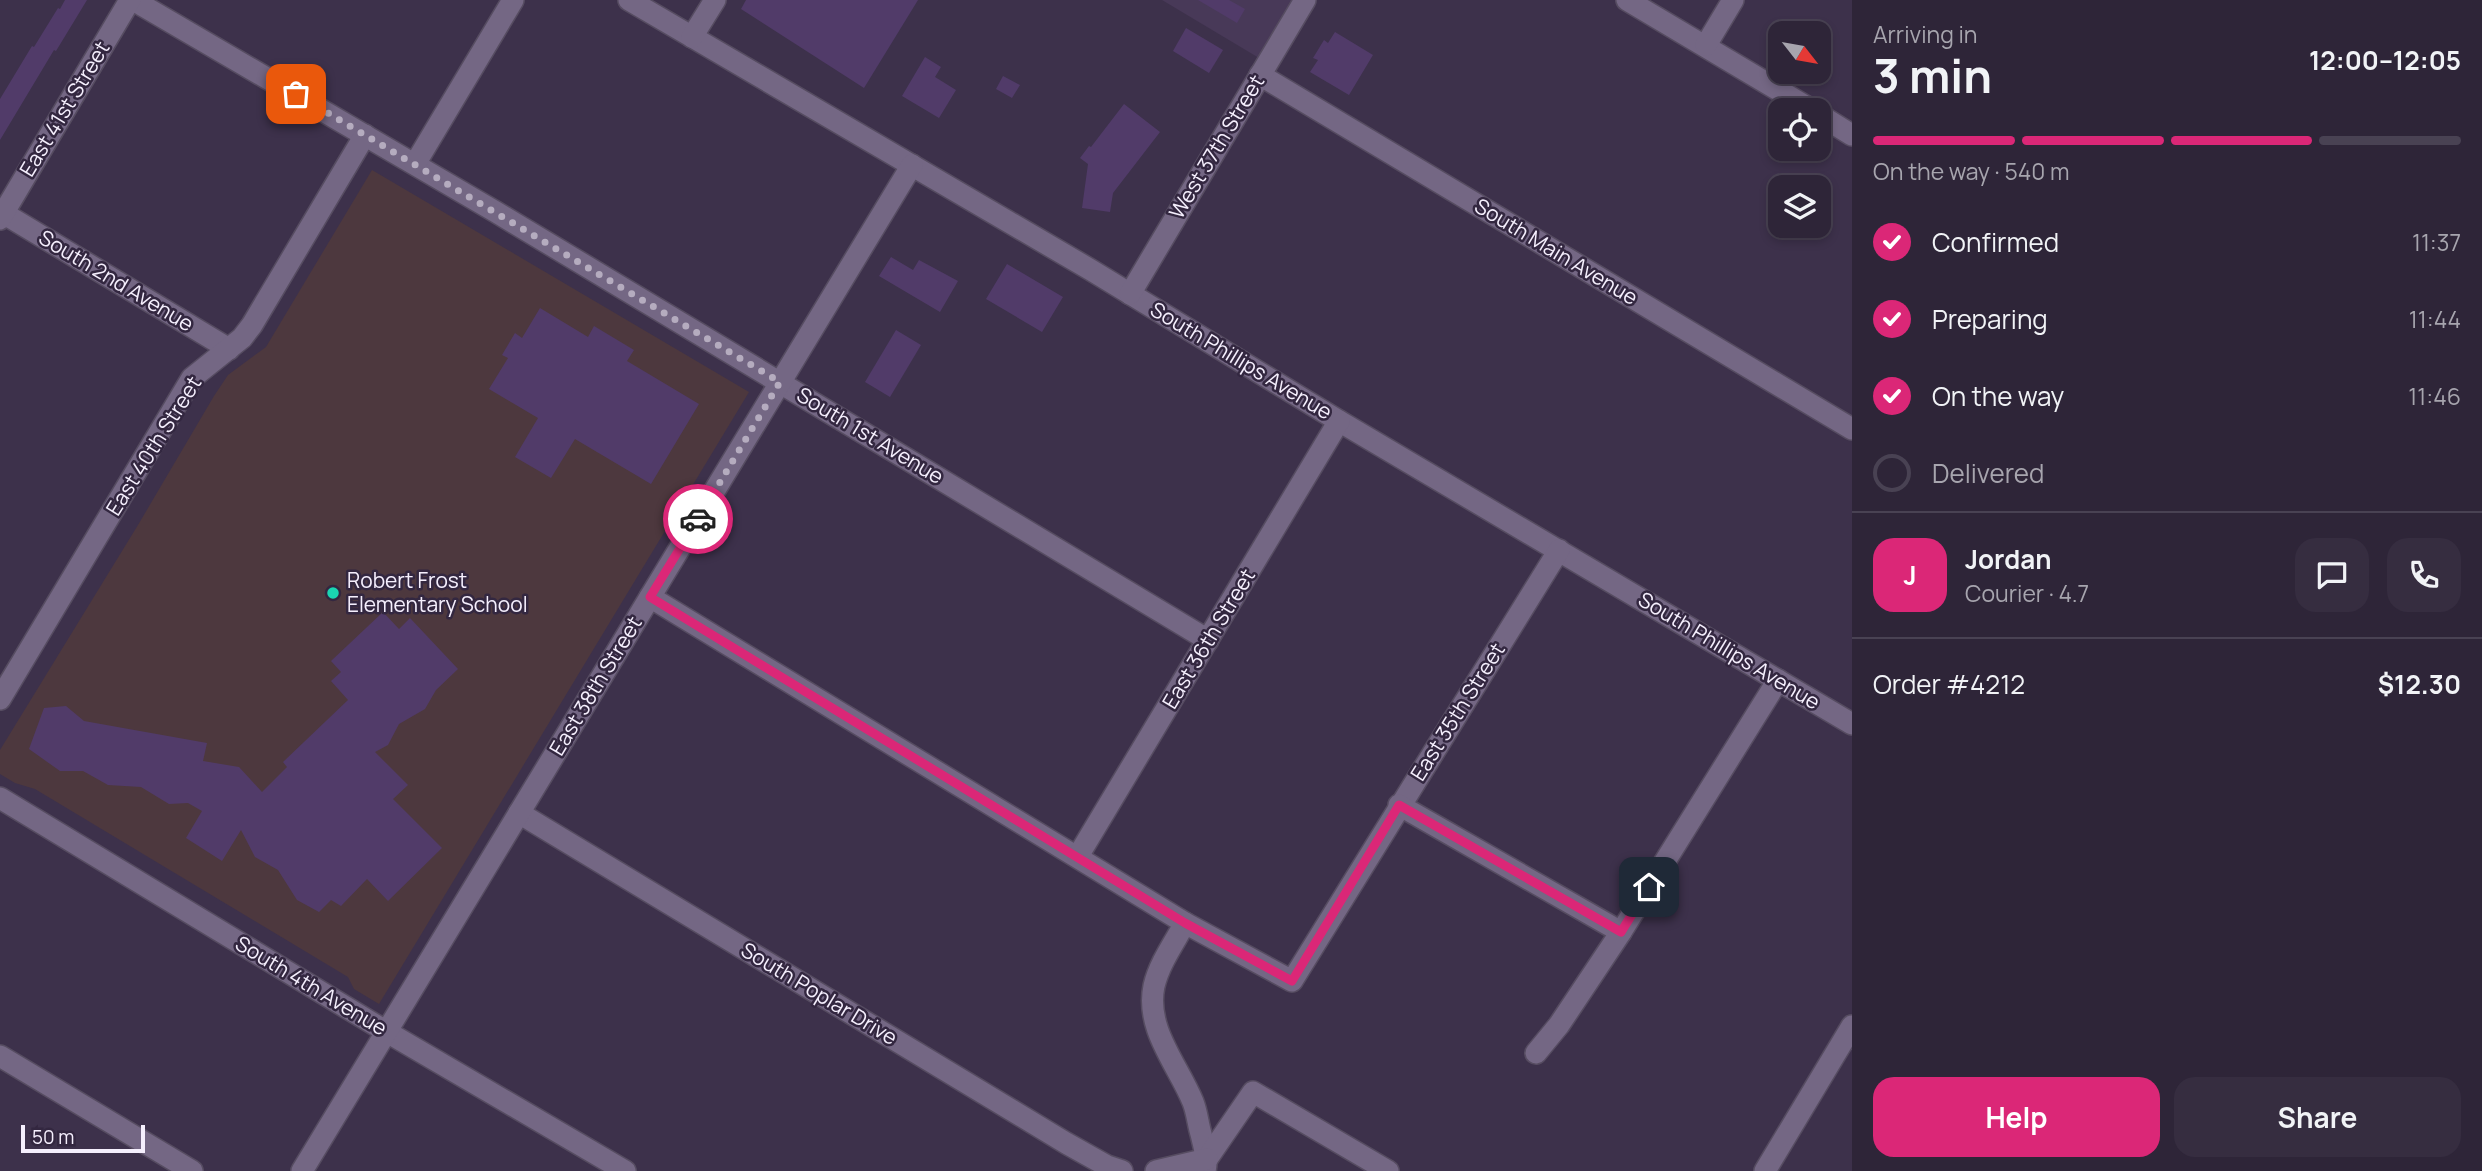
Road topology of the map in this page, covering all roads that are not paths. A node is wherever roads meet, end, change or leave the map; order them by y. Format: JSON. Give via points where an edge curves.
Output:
{"nodes":[{"id":1,"x":132,"y":0,"type":"edge"},
{"id":2,"x":513,"y":0,"type":"edge"},
{"id":3,"x":629,"y":0,"type":"edge"},
{"id":4,"x":715,"y":0,"type":"edge"},
{"id":5,"x":1305,"y":0,"type":"edge"},
{"id":6,"x":1627,"y":0,"type":"edge"},
{"id":7,"x":1733,"y":0,"type":"edge"},
{"id":8,"x":692,"y":37,"type":"junction"},
{"id":9,"x":1706,"y":45,"type":"junction"},
{"id":10,"x":1260,"y":75,"type":"junction"},
{"id":11,"x":1792,"y":98,"type":"edge"},
{"id":12,"x":1831,"y":122,"type":"edge"},
{"id":13,"x":365,"y":135,"type":"junction"},
{"id":14,"x":1852,"y":135,"type":"edge"},
{"id":15,"x":415,"y":164,"type":"junction"},
{"id":16,"x":912,"y":165,"type":"junction"},
{"id":17,"x":2,"y":216,"type":"edge"},
{"id":18,"x":1130,"y":294,"type":"junction"},
{"id":19,"x":229,"y":349,"type":"junction"},
{"id":20,"x":780,"y":382,"type":"junction"},
{"id":21,"x":1339,"y":421,"type":"junction"},
{"id":22,"x":1852,"y":429,"type":"edge"},
{"id":23,"x":1559,"y":550,"type":"junction"},
{"id":24,"x":650,"y":597,"type":"junction"},
{"id":25,"x":1208,"y":640,"type":"junction"},
{"id":26,"x":1778,"y":680,"type":"junction"},
{"id":27,"x":0,"y":698,"type":"edge"},
{"id":28,"x":1852,"y":724,"type":"edge"},
{"id":29,"x":0,"y":798,"type":"edge"},
{"id":30,"x":1399,"y":805,"type":"junction"},
{"id":31,"x":519,"y":813,"type":"junction"},
{"id":32,"x":1078,"y":856,"type":"junction"},
{"id":33,"x":1185,"y":923,"type":"junction"},
{"id":34,"x":1621,"y":932,"type":"junction"},
{"id":35,"x":1852,"y":1026,"type":"edge"},
{"id":36,"x":387,"y":1032,"type":"junction"},
{"id":37,"x":1536,"y":1053,"type":"dead end"},
{"id":38,"x":0,"y":1056,"type":"edge"},
{"id":39,"x":1206,"y":1165,"type":"edge"},
{"id":40,"x":192,"y":1171,"type":"edge"},
{"id":41,"x":302,"y":1171,"type":"edge"},
{"id":42,"x":625,"y":1171,"type":"edge"},
{"id":43,"x":1122,"y":1171,"type":"edge"},
{"id":44,"x":1156,"y":1171,"type":"edge"},
{"id":45,"x":1388,"y":1171,"type":"edge"},
{"id":46,"x":1765,"y":1171,"type":"edge"}],
"edges":[{"from":1,"to":13,"type":"street","name":"South 1st Avenue"},
{"from":1,"to":17,"type":"street","name":"East 41st Street"},
{"from":2,"to":15,"type":"street"},
{"from":3,"to":8,"type":"street","name":"South Phillips Avenue"},
{"from":4,"to":8,"type":"street"},
{"from":5,"to":10,"type":"street","name":"West 37th Street"},
{"from":6,"to":9,"type":"street"},
{"from":7,"to":9,"type":"street"},
{"from":8,"to":16,"type":"street","name":"South Phillips Avenue"},
{"from":9,"to":11,"type":"street"},
{"from":10,"to":18,"type":"street","name":"West 37th Street"},
{"from":10,"to":22,"type":"street","name":"South Main Avenue"},
{"from":12,"to":14,"type":"street"},
{"from":13,"to":15,"type":"street","name":"South 1st Avenue"},
{"from":13,"to":19,"type":"street","name":"East 40th Street","via":[[252,325]]},
{"from":15,"to":20,"type":"street","name":"South 1st Avenue"},
{"from":16,"to":18,"type":"street","name":"South Phillips Avenue"},
{"from":16,"to":20,"type":"street","name":"East 38th Street"},
{"from":17,"to":19,"type":"street","name":"South 2nd Avenue"},
{"from":18,"to":21,"type":"street","name":"South Phillips Avenue"},
{"from":19,"to":27,"type":"street","name":"East 40th Street","via":[[192,378]]},
{"from":20,"to":24,"type":"street","name":"East 38th Street"},
{"from":20,"to":25,"type":"street","name":"South 1st Avenue"},
{"from":21,"to":23,"type":"street","name":"South Phillips Avenue"},
{"from":21,"to":25,"type":"street","name":"East 36th Street"},
{"from":23,"to":26,"type":"street","name":"South Phillips Avenue"},
{"from":23,"to":30,"type":"street","name":"East 35th Street"},
{"from":24,"to":31,"type":"street","name":"East 38th Street"},
{"from":24,"to":32,"type":"street"},
{"from":25,"to":32,"type":"street","name":"East 36th Street"},
{"from":26,"to":28,"type":"street","name":"South Phillips Avenue"},
{"from":26,"to":34,"type":"street"},
{"from":29,"to":36,"type":"street","name":"South 4th Avenue"},
{"from":30,"to":33,"type":"street","name":"East 35th Street","via":[[1292,981]]},
{"from":30,"to":34,"type":"street"},
{"from":31,"to":36,"type":"street","name":"East 38th Street"},
{"from":31,"to":43,"type":"street","name":"South Poplar Drive","via":[[1066,1143]]},
{"from":32,"to":33,"type":"street"},
{"from":33,"to":39,"type":"street","via":[[1159,971],[1153,1003],[1167,1051],[1193,1103]]},
{"from":34,"to":37,"type":"street"},
{"from":35,"to":46,"type":"street"},
{"from":36,"to":41,"type":"street","name":"East 38th Street"},
{"from":36,"to":42,"type":"street","name":"South 4th Avenue"},
{"from":38,"to":40,"type":"street"},
{"from":39,"to":44,"type":"street"},
{"from":39,"to":45,"type":"street","via":[[1253,1092]]}]}
